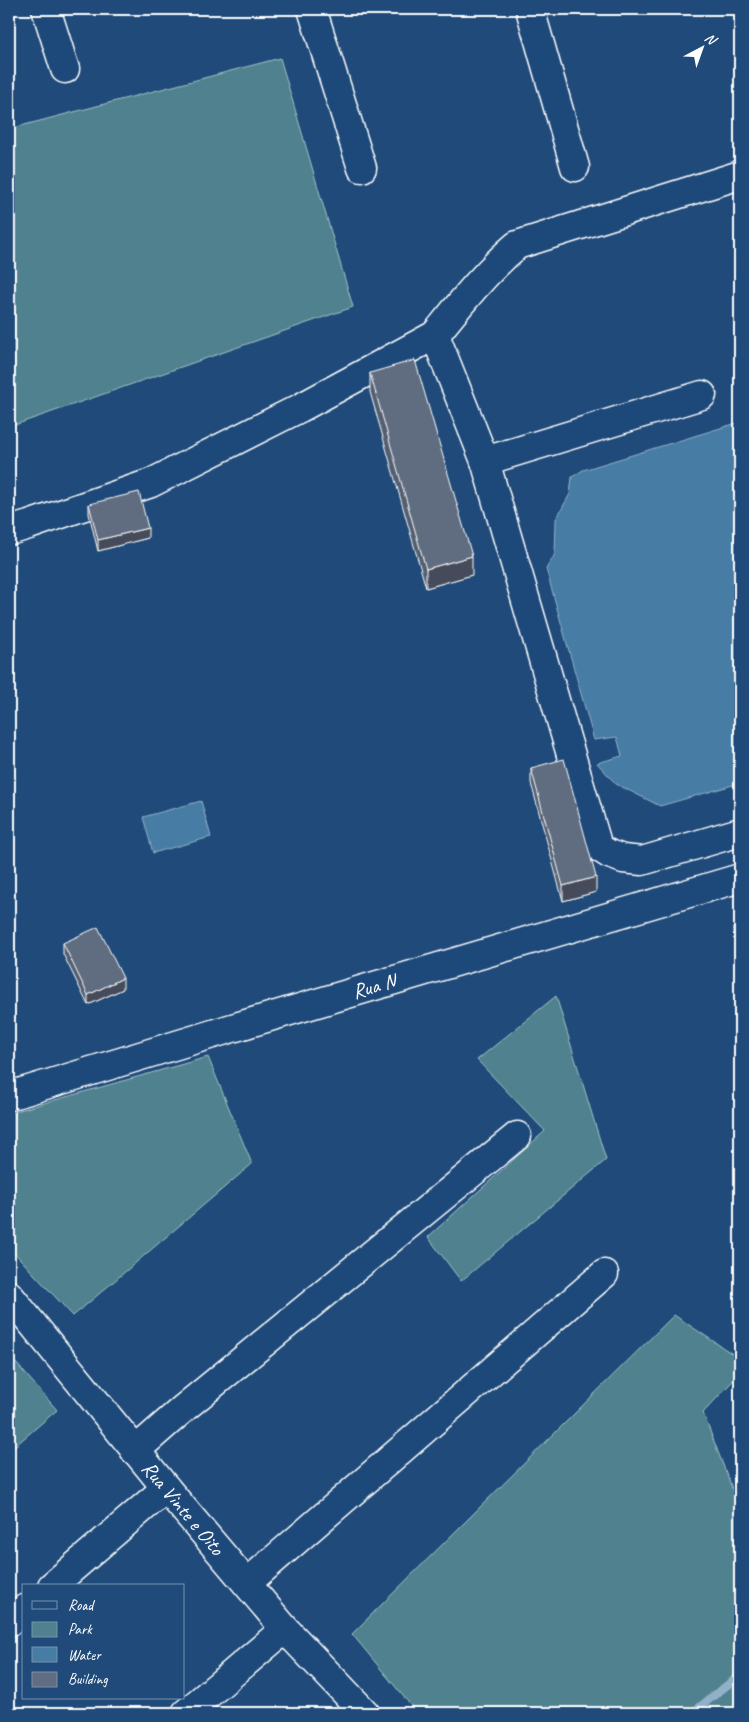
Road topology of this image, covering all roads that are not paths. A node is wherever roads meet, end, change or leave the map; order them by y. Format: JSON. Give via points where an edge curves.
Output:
{"nodes":[{"id":1,"x":46,"y":9,"type":"edge"},
{"id":2,"x":312,"y":9,"type":"edge"},
{"id":3,"x":530,"y":9,"type":"edge"},
{"id":4,"x":65,"y":69,"type":"dead end"},
{"id":5,"x":575,"y":167,"type":"dead end"},
{"id":6,"x":362,"y":168,"type":"dead end"},
{"id":7,"x":740,"y":175,"type":"edge"},
{"id":8,"x":435,"y":335,"type":"junction"},
{"id":9,"x":702,"y":395,"type":"dead end"},
{"id":10,"x":485,"y":461,"type":"junction"},
{"id":11,"x":9,"y":531,"type":"edge"},
{"id":12,"x":740,"y":832,"type":"edge"},
{"id":13,"x":740,"y":878,"type":"edge"},
{"id":14,"x":9,"y":1096,"type":"edge"},
{"id":15,"x":517,"y":1136,"type":"dead end"},
{"id":16,"x":604,"y":1274,"type":"dead end"},
{"id":17,"x":9,"y":1295,"type":"edge"},
{"id":18,"x":135,"y":1451,"type":"junction"},
{"id":19,"x":166,"y":1488,"type":"junction"},
{"id":20,"x":247,"y":1583,"type":"junction"},
{"id":21,"x":54,"y":1584,"type":"edge"},
{"id":22,"x":22,"y":1611,"type":"edge"},
{"id":23,"x":9,"y":1622,"type":"edge"},
{"id":24,"x":285,"y":1629,"type":"junction"},
{"id":25,"x":186,"y":1713,"type":"edge"},
{"id":26,"x":365,"y":1713,"type":"edge"}],
"edges":[{"from":1,"to":4,"type":"street"},
{"from":2,"to":6,"type":"street"},
{"from":3,"to":5,"type":"street"},
{"from":7,"to":8,"type":"street","via":[[518,245],[500,259]]},
{"from":8,"to":10,"type":"street"},
{"from":8,"to":11,"type":"street","via":[[151,483]]},
{"from":9,"to":10,"type":"street"},
{"from":10,"to":12,"type":"street","via":[[598,846],[623,860],[642,861]]},
{"from":13,"to":14,"type":"street","name":"Rua N"},
{"from":15,"to":18,"type":"street"},
{"from":16,"to":20,"type":"street"},
{"from":17,"to":18,"type":"street","name":"Rua Vinte e Oito"},
{"from":18,"to":19,"type":"street","name":"Rua Vinte e Oito"},
{"from":19,"to":20,"type":"street","name":"Rua Vinte e Oito"},
{"from":19,"to":21,"type":"street"},
{"from":20,"to":24,"type":"street","name":"Rua Vinte e Oito"},
{"from":22,"to":23,"type":"street"},
{"from":24,"to":25,"type":"street"},
{"from":24,"to":26,"type":"street","name":"Rua Vinte e Oito"}]}
